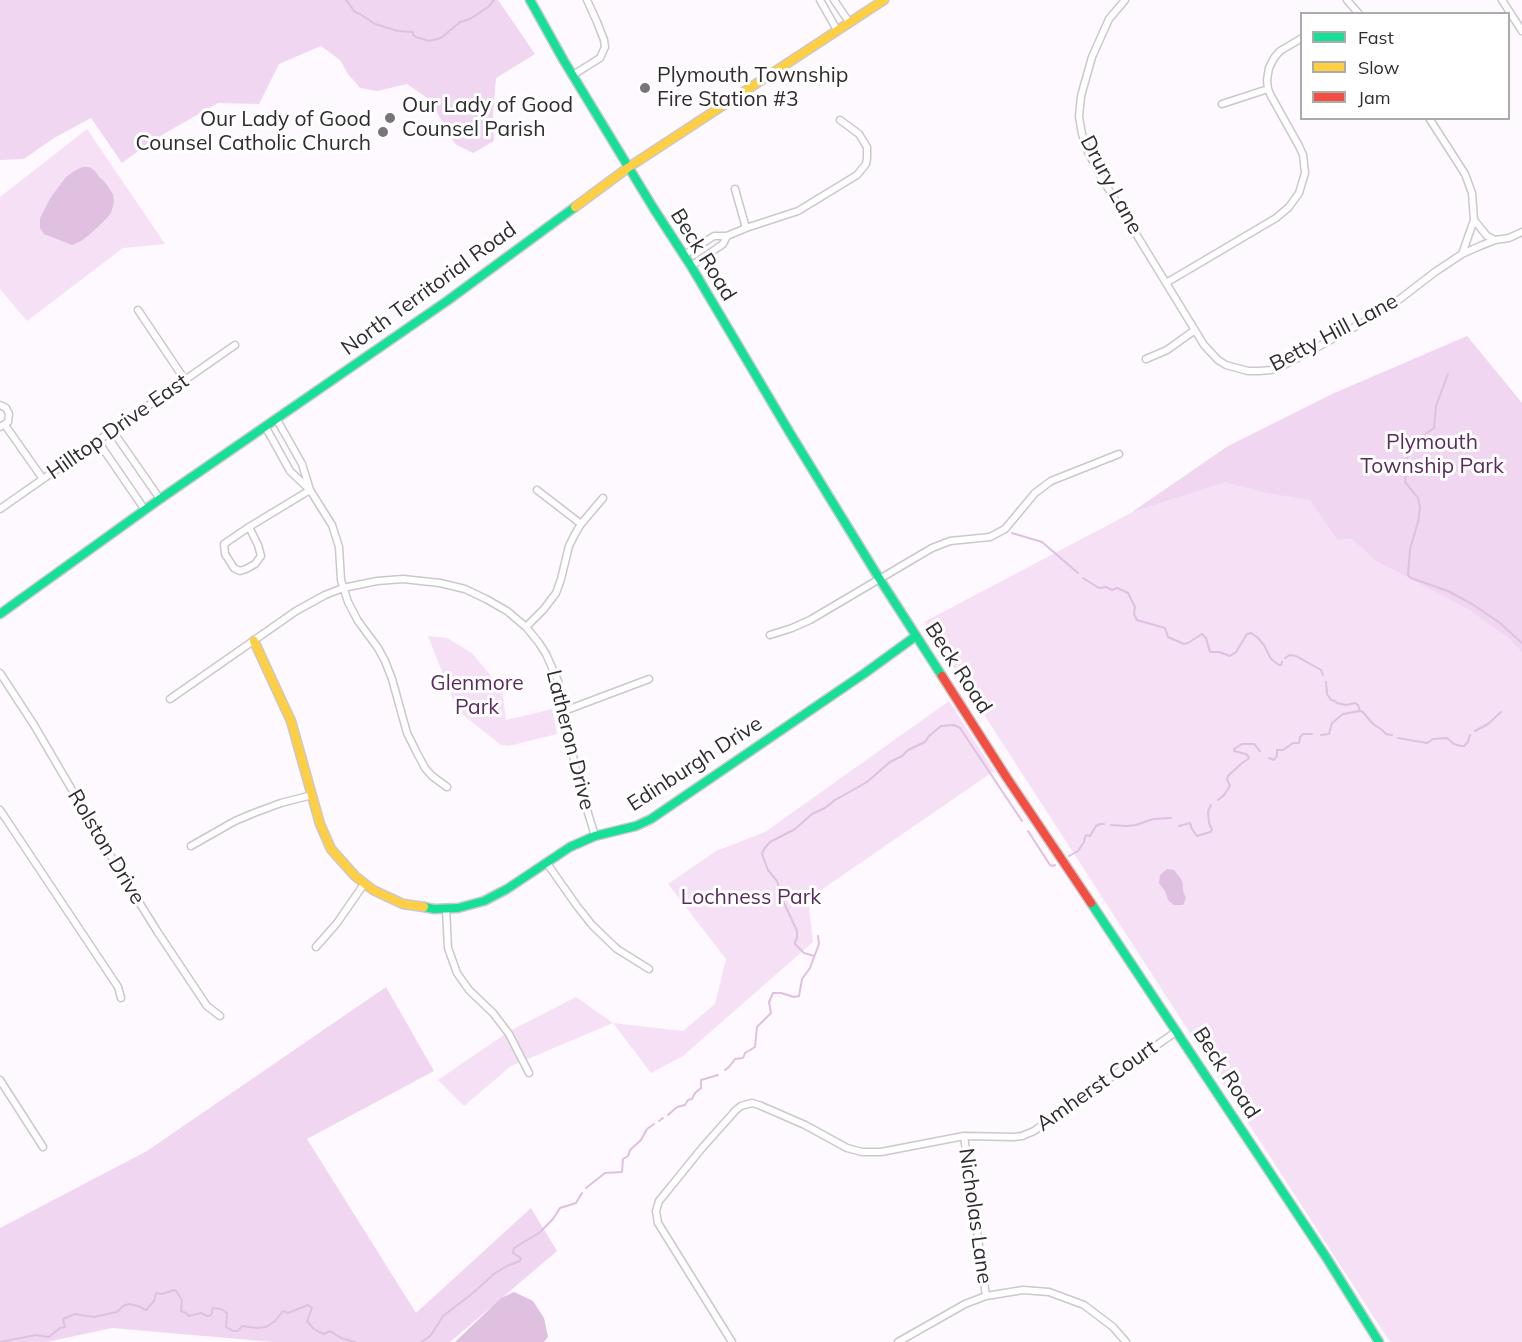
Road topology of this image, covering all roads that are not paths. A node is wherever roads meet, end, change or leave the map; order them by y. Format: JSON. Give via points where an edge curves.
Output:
{"nodes":[{"id":1,"x":530,"y":0,"type":"edge"},
{"id":2,"x":587,"y":0,"type":"edge"},
{"id":3,"x":820,"y":0,"type":"edge"},
{"id":4,"x":834,"y":0,"type":"edge"},
{"id":5,"x":884,"y":0,"type":"edge"},
{"id":6,"x":1125,"y":0,"type":"edge"},
{"id":7,"x":1347,"y":0,"type":"edge"},
{"id":8,"x":1358,"y":11,"type":"edge"},
{"id":9,"x":1510,"y":12,"type":"edge"},
{"id":10,"x":849,"y":22,"type":"junction"},
{"id":11,"x":837,"y":30,"type":"junction"},
{"id":12,"x":1522,"y":31,"type":"edge"},
{"id":13,"x":1300,"y":39,"type":"edge"},
{"id":14,"x":573,"y":75,"type":"junction"},
{"id":15,"x":1268,"y":89,"type":"junction"},
{"id":16,"x":1221,"y":104,"type":"dead end"},
{"id":17,"x":840,"y":120,"type":"dead end"},
{"id":18,"x":1430,"y":120,"type":"edge"},
{"id":19,"x":628,"y":167,"type":"junction"},
{"id":20,"x":735,"y":189,"type":"dead end"},
{"id":21,"x":1474,"y":220,"type":"junction"},
{"id":22,"x":746,"y":228,"type":"junction"},
{"id":23,"x":1522,"y":232,"type":"edge"},
{"id":24,"x":727,"y":236,"type":"junction"},
{"id":25,"x":1496,"y":240,"type":"junction"},
{"id":26,"x":1462,"y":254,"type":"junction"},
{"id":27,"x":684,"y":255,"type":"junction"},
{"id":28,"x":691,"y":267,"type":"junction"},
{"id":29,"x":1166,"y":283,"type":"junction"},
{"id":30,"x":138,"y":310,"type":"dead end"},
{"id":31,"x":1195,"y":330,"type":"junction"},
{"id":32,"x":235,"y":345,"type":"dead end"},
{"id":33,"x":1146,"y":359,"type":"dead end"},
{"id":34,"x":185,"y":380,"type":"junction"},
{"id":35,"x":0,"y":405,"type":"edge"},
{"id":36,"x":276,"y":418,"type":"junction"},
{"id":37,"x":3,"y":426,"type":"edge"},
{"id":38,"x":265,"y":426,"type":"junction"},
{"id":39,"x":112,"y":430,"type":"junction"},
{"id":40,"x":97,"y":440,"type":"junction"},
{"id":41,"x":1119,"y":454,"type":"dead end"},
{"id":42,"x":43,"y":479,"type":"junction"},
{"id":43,"x":537,"y":489,"type":"dead end"},
{"id":44,"x":310,"y":490,"type":"junction"},
{"id":45,"x":603,"y":498,"type":"dead end"},
{"id":46,"x":160,"y":499,"type":"junction"},
{"id":47,"x":0,"y":508,"type":"edge"},
{"id":48,"x":145,"y":510,"type":"junction"},
{"id":49,"x":580,"y":524,"type":"junction"},
{"id":50,"x":249,"y":527,"type":"junction"},
{"id":51,"x":879,"y":578,"type":"junction"},
{"id":52,"x":343,"y":588,"type":"junction"},
{"id":53,"x":0,"y":614,"type":"edge"},
{"id":54,"x":526,"y":627,"type":"junction"},
{"id":55,"x":770,"y":635,"type":"dead end"},
{"id":56,"x":916,"y":636,"type":"junction"},
{"id":57,"x":254,"y":641,"type":"junction"},
{"id":58,"x":0,"y":673,"type":"edge"},
{"id":59,"x":649,"y":679,"type":"dead end"},
{"id":60,"x":170,"y":699,"type":"dead end"},
{"id":61,"x":564,"y":711,"type":"junction"},
{"id":62,"x":447,"y":787,"type":"dead end"},
{"id":63,"x":312,"y":795,"type":"junction"},
{"id":64,"x":0,"y":810,"type":"edge"},
{"id":65,"x":596,"y":836,"type":"junction"},
{"id":66,"x":191,"y":846,"type":"dead end"},
{"id":67,"x":546,"y":862,"type":"junction"},
{"id":68,"x":364,"y":884,"type":"junction"},
{"id":69,"x":446,"y":909,"type":"junction"},
{"id":70,"x":316,"y":947,"type":"dead end"},
{"id":71,"x":649,"y":969,"type":"dead end"},
{"id":72,"x":121,"y":998,"type":"dead end"},
{"id":73,"x":220,"y":1016,"type":"dead end"},
{"id":74,"x":1177,"y":1031,"type":"junction"},
{"id":75,"x":529,"y":1073,"type":"dead end"},
{"id":76,"x":0,"y":1080,"type":"edge"},
{"id":77,"x":964,"y":1136,"type":"junction"},
{"id":78,"x":43,"y":1147,"type":"dead end"},
{"id":79,"x":986,"y":1296,"type":"junction"},
{"id":80,"x":732,"y":1342,"type":"edge"},
{"id":81,"x":898,"y":1342,"type":"edge"},
{"id":82,"x":1126,"y":1342,"type":"edge"},
{"id":83,"x":1379,"y":1342,"type":"edge"}],
"edges":[{"from":1,"to":14,"type":"main road","name":"Beck Road"},
{"from":2,"to":14,"type":"street","via":[[605,47],[600,58]]},
{"from":3,"to":11,"type":"street"},
{"from":4,"to":10,"type":"street"},
{"from":5,"to":10,"type":"main road","name":"North Territorial Road"},
{"from":6,"to":29,"type":"street","name":"Drury Lane","via":[[1109,20],[1092,57],[1081,96],[1080,126],[1093,161]]},
{"from":7,"to":8,"type":"street"},
{"from":9,"to":12,"type":"street"},
{"from":10,"to":11,"type":"main road","name":"North Territorial Road"},
{"from":11,"to":19,"type":"main road","name":"North Territorial Road"},
{"from":13,"to":15,"type":"street","via":[[1274,58]]},
{"from":14,"to":19,"type":"main road","name":"Beck Road"},
{"from":15,"to":16,"type":"street"},
{"from":15,"to":29,"type":"street","via":[[1303,155],[1305,173],[1299,193],[1276,218]]},
{"from":17,"to":22,"type":"street","via":[[859,134],[867,147],[866,164],[860,172],[805,208]]},
{"from":18,"to":21,"type":"street","via":[[1469,183]]},
{"from":19,"to":27,"type":"main road","name":"Beck Road"},
{"from":19,"to":36,"type":"main road","name":"North Territorial Road","via":[[447,301]]},
{"from":20,"to":22,"type":"street"},
{"from":21,"to":25,"type":"street","via":[[1487,236]]},
{"from":21,"to":26,"type":"street"},
{"from":22,"to":24,"type":"street"},
{"from":23,"to":25,"type":"street"},
{"from":24,"to":27,"type":"street","via":[[714,236]]},
{"from":24,"to":28,"type":"street","via":[[723,244]]},
{"from":25,"to":26,"type":"street"},
{"from":26,"to":31,"type":"street","name":"Betty Hill Lane","via":[[1375,316],[1271,370],[1248,371],[1226,365],[1209,352]]},
{"from":27,"to":28,"type":"main road","name":"Beck Road"},
{"from":28,"to":51,"type":"main road","name":"Beck Road"},
{"from":29,"to":31,"type":"street","name":"Drury Lane"},
{"from":30,"to":34,"type":"street"},
{"from":31,"to":33,"type":"street"},
{"from":32,"to":34,"type":"street","name":"Hilltop Drive East"},
{"from":34,"to":39,"type":"street","name":"Hilltop Drive East"},
{"from":35,"to":37,"type":"street","via":[[9,414]]},
{"from":36,"to":38,"type":"main road","name":"North Territorial Road"},
{"from":36,"to":44,"type":"street","via":[[302,464]]},
{"from":37,"to":42,"type":"street"},
{"from":38,"to":44,"type":"street","via":[[290,471]]},
{"from":38,"to":46,"type":"main road","name":"North Territorial Road"},
{"from":39,"to":40,"type":"street","name":"Hilltop Drive East"},
{"from":39,"to":46,"type":"street"},
{"from":40,"to":42,"type":"street","name":"Hilltop Drive East"},
{"from":40,"to":48,"type":"street"},
{"from":41,"to":51,"type":"street","via":[[1051,481],[1035,493],[1005,530],[990,537],[950,541]]},
{"from":42,"to":47,"type":"street","name":"Hilltop Drive East"},
{"from":43,"to":49,"type":"street"},
{"from":44,"to":50,"type":"street"},
{"from":44,"to":52,"type":"street","via":[[337,538]]},
{"from":45,"to":49,"type":"street"},
{"from":46,"to":48,"type":"main road","name":"North Territorial Road"},
{"from":48,"to":53,"type":"main road","name":"North Territorial Road"},
{"from":49,"to":54,"type":"street","via":[[555,593]]},
{"from":50,"to":50,"type":"street","via":[[224,544],[225,554],[240,571],[255,564],[261,555]]},
{"from":51,"to":55,"type":"street","via":[[810,620]]},
{"from":51,"to":56,"type":"main road","name":"Beck Road"},
{"from":52,"to":54,"type":"street","name":"Latheron Drive","via":[[389,580],[440,583],[486,599]]},
{"from":52,"to":57,"type":"street","name":"Latheron Drive","via":[[304,606]]},
{"from":52,"to":62,"type":"street","via":[[358,621],[385,661],[417,753],[432,776]]},
{"from":54,"to":61,"type":"street","name":"Latheron Drive","via":[[551,662]]},
{"from":56,"to":65,"type":"main road","name":"Edinburgh Drive","via":[[651,819]]},
{"from":56,"to":74,"type":"main road","name":"Beck Road"},
{"from":57,"to":60,"type":"street","name":"Latheron Drive"},
{"from":57,"to":63,"type":"main road","name":"Edinburgh Drive","via":[[291,721]]},
{"from":58,"to":73,"type":"street","name":"Rolston Drive","via":[[144,911],[207,1006]]},
{"from":59,"to":61,"type":"street"},
{"from":61,"to":65,"type":"street","name":"Latheron Drive","via":[[578,780]]},
{"from":63,"to":66,"type":"street","via":[[235,821]]},
{"from":63,"to":68,"type":"main road","name":"Edinburgh Drive","via":[[332,849]]},
{"from":64,"to":72,"type":"street","via":[[118,987]]},
{"from":65,"to":67,"type":"main road","name":"Edinburgh Drive","via":[[570,846]]},
{"from":67,"to":69,"type":"main road","name":"Edinburgh Drive","via":[[493,897]]},
{"from":67,"to":71,"type":"street","via":[[592,925],[617,949]]},
{"from":68,"to":69,"type":"main road","name":"Edinburgh Drive","via":[[403,904]]},
{"from":68,"to":70,"type":"street"},
{"from":69,"to":75,"type":"street","via":[[448,948],[457,973],[499,1020]]},
{"from":74,"to":77,"type":"street","name":"Amherst Court","via":[[1029,1133],[1014,1137]]},
{"from":74,"to":83,"type":"main road","name":"Beck Road"},
{"from":76,"to":78,"type":"street"},
{"from":77,"to":79,"type":"street","name":"Nicholas Lane"},
{"from":77,"to":80,"type":"street","name":"Amherst Court","via":[[862,1152],[759,1105],[745,1104],[736,1110],[659,1201],[656,1211],[658,1223]]},
{"from":79,"to":81,"type":"street"},
{"from":79,"to":82,"type":"street","via":[[1034,1290],[1070,1299],[1113,1327]]}]}
